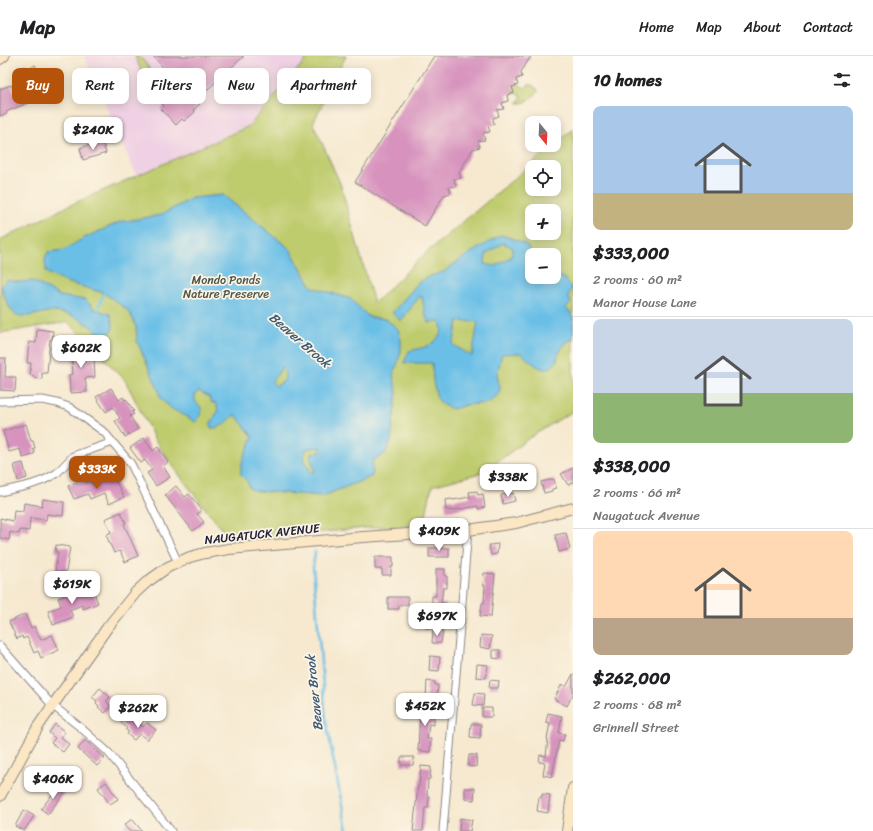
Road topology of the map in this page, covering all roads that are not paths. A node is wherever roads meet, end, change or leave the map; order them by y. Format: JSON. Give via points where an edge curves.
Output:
{"nodes":[{"id":1,"x":4,"y":56,"type":"edge"},
{"id":2,"x":0,"y":59,"type":"edge"},
{"id":3,"x":0,"y":401,"type":"edge"},
{"id":4,"x":113,"y":442,"type":"junction"},
{"id":5,"x":0,"y":492,"type":"edge"},
{"id":6,"x":573,"y":508,"type":"edge"},
{"id":7,"x":468,"y":530,"type":"junction"},
{"id":8,"x":178,"y":562,"type":"junction"},
{"id":9,"x":0,"y":646,"type":"edge"},
{"id":10,"x":52,"y":705,"type":"junction"},
{"id":11,"x":573,"y":788,"type":"edge"},
{"id":12,"x":0,"y":796,"type":"edge"},
{"id":13,"x":171,"y":831,"type":"edge"},
{"id":14,"x":443,"y":831,"type":"edge"},
{"id":15,"x":567,"y":831,"type":"edge"}],
"edges":[{"from":1,"to":2,"type":"main road"},
{"from":3,"to":4,"type":"street","via":[[42,400],[69,407],[97,426]]},
{"from":4,"to":5,"type":"street","via":[[72,456],[57,473],[44,480]]},
{"from":4,"to":8,"type":"street","via":[[137,475]]},
{"from":6,"to":7,"type":"main road","name":"NAUGATUCK AVENUE","via":[[516,523]]},
{"from":7,"to":8,"type":"main road","name":"NAUGATUCK AVENUE","via":[[230,549],[205,553]]},
{"from":7,"to":14,"type":"street"},
{"from":8,"to":10,"type":"main road","name":"NAUGATUCK AVENUE","via":[[157,574],[136,592]]},
{"from":9,"to":10,"type":"street"},
{"from":10,"to":12,"type":"main road","name":"NAUGATUCK AVENUE"},
{"from":10,"to":13,"type":"street","via":[[108,752]]},
{"from":11,"to":15,"type":"main road"}]}
